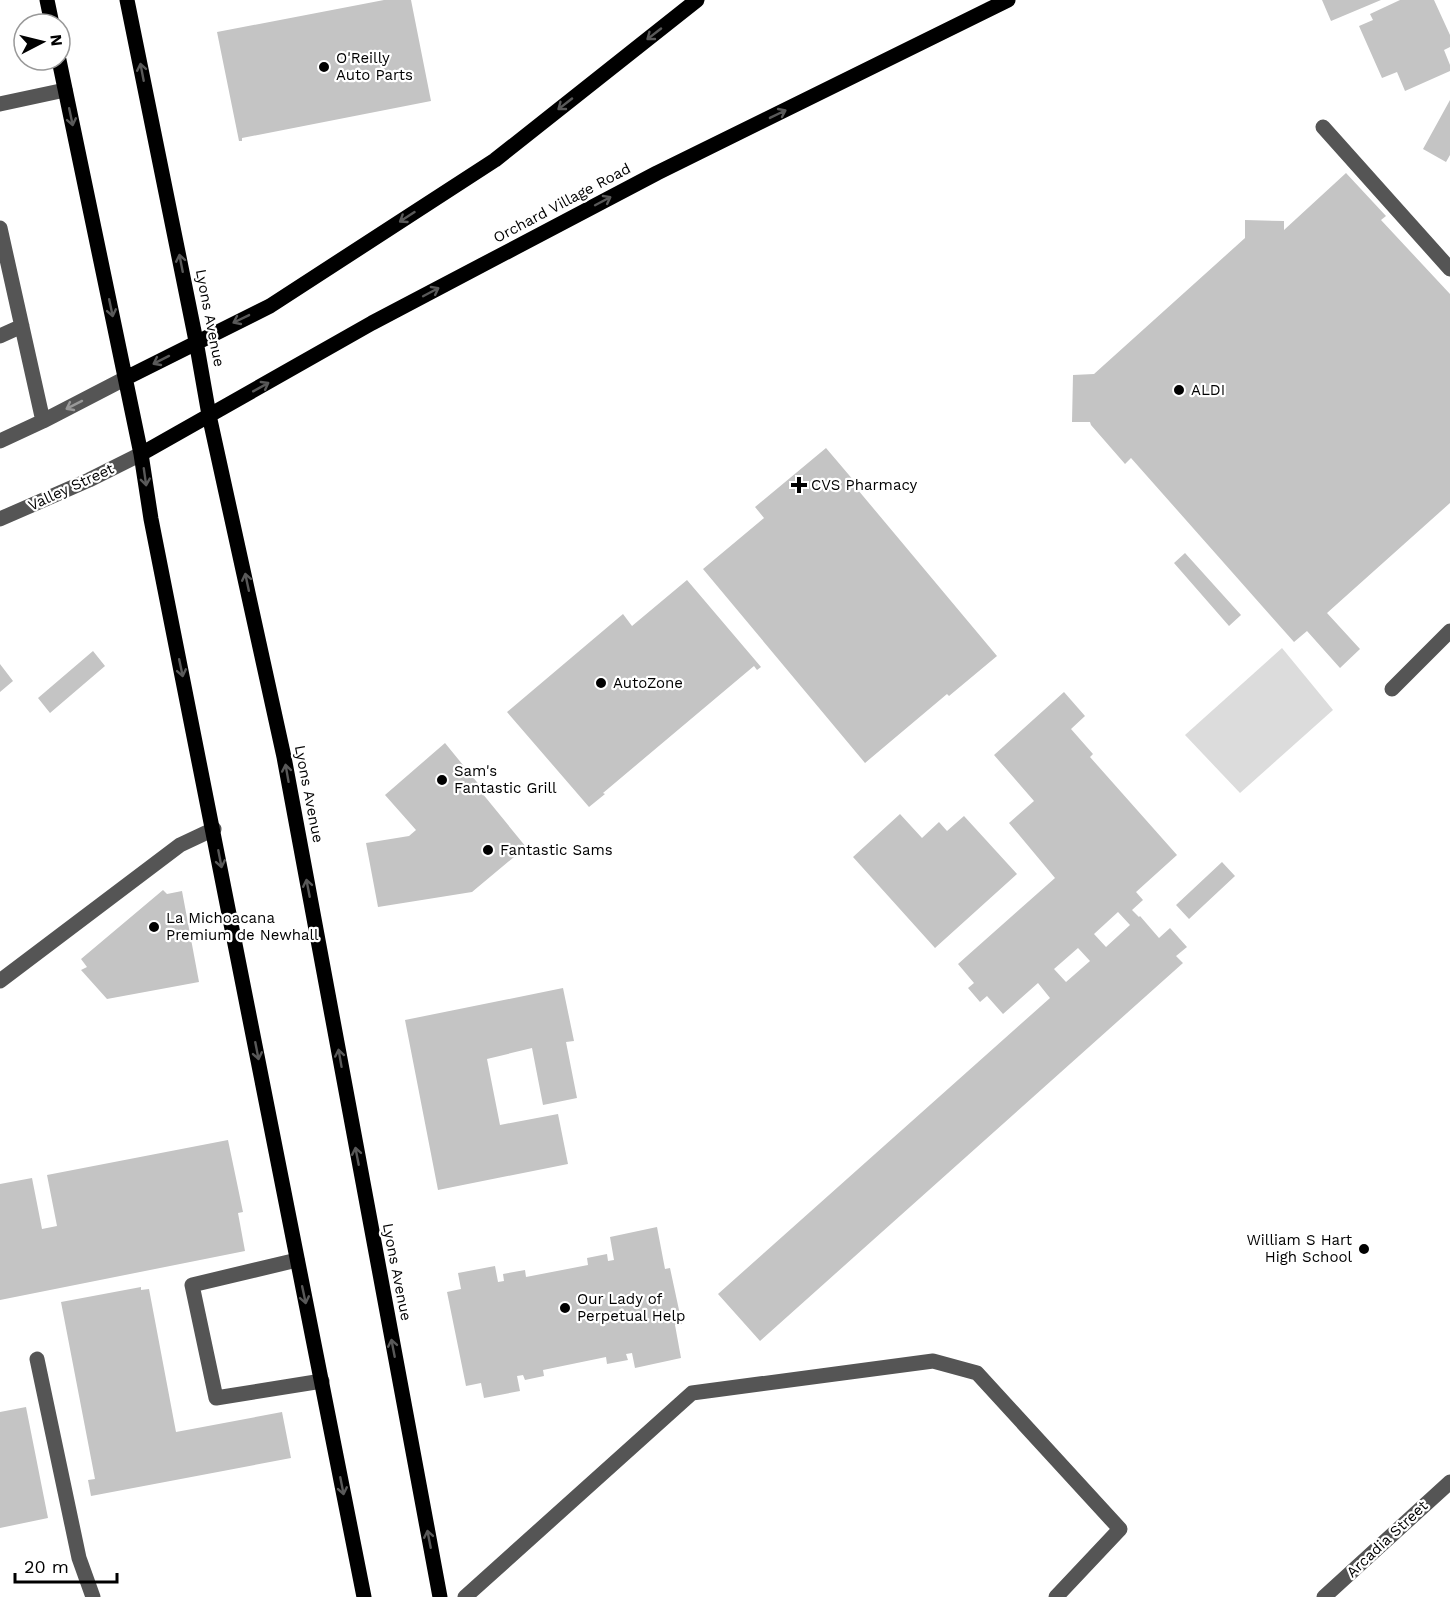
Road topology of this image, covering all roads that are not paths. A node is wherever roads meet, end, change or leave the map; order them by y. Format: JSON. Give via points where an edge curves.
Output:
{"nodes":[{"id":1,"x":127,"y":0,"type":"edge"},
{"id":2,"x":697,"y":0,"type":"edge"},
{"id":3,"x":1008,"y":0,"type":"edge"},
{"id":4,"x":61,"y":72,"type":"edge"},
{"id":5,"x":65,"y":90,"type":"junction"},
{"id":6,"x":0,"y":104,"type":"edge"},
{"id":7,"x":1323,"y":127,"type":"dead end"},
{"id":8,"x":0,"y":228,"type":"edge"},
{"id":9,"x":1450,"y":269,"type":"edge"},
{"id":10,"x":22,"y":326,"type":"junction"},
{"id":11,"x":0,"y":336,"type":"edge"},
{"id":12,"x":196,"y":341,"type":"junction"},
{"id":13,"x":126,"y":378,"type":"junction"},
{"id":14,"x":209,"y":415,"type":"junction"},
{"id":15,"x":43,"y":421,"type":"junction"},
{"id":16,"x":0,"y":441,"type":"edge"},
{"id":17,"x":141,"y":454,"type":"junction"},
{"id":18,"x":0,"y":519,"type":"edge"},
{"id":19,"x":1450,"y":631,"type":"edge"},
{"id":20,"x":1392,"y":689,"type":"dead end"},
{"id":21,"x":214,"y":829,"type":"junction"},
{"id":22,"x":0,"y":981,"type":"edge"},
{"id":23,"x":297,"y":1260,"type":"junction"},
{"id":24,"x":37,"y":1359,"type":"dead end"},
{"id":25,"x":322,"y":1381,"type":"junction"},
{"id":26,"x":1450,"y":1482,"type":"edge"},
{"id":27,"x":93,"y":1597,"type":"edge"},
{"id":28,"x":364,"y":1597,"type":"edge"},
{"id":29,"x":440,"y":1597,"type":"edge"},
{"id":30,"x":465,"y":1597,"type":"edge"},
{"id":31,"x":1056,"y":1597,"type":"edge"},
{"id":32,"x":1324,"y":1597,"type":"edge"}],
"edges":[{"from":12,"to":1,"type":"main road","name":"Lyons Avenue","one_way":true},
{"from":2,"to":12,"type":"main road","one_way":true,"via":[[495,160],[270,306]]},
{"from":14,"to":3,"type":"main road","name":"Orchard Village Road","one_way":true,"via":[[372,322],[657,173]]},
{"from":4,"to":5,"type":"main road"},
{"from":5,"to":6,"type":"street"},
{"from":5,"to":13,"type":"main road","one_way":true},
{"from":7,"to":9,"type":"street"},
{"from":8,"to":10,"type":"street"},
{"from":10,"to":11,"type":"street"},
{"from":10,"to":15,"type":"street"},
{"from":12,"to":13,"type":"main road","one_way":true},
{"from":12,"to":14,"type":"main road","name":"Lyons Avenue"},
{"from":13,"to":15,"type":"street","one_way":true},
{"from":13,"to":17,"type":"main road"},
{"from":14,"to":17,"type":"main road","name":"Orchard Village Road"},
{"from":29,"to":14,"type":"main road","name":"Lyons Avenue","one_way":true,"via":[[284,757]]},
{"from":15,"to":16,"type":"street"},
{"from":17,"to":18,"type":"street","name":"Valley Street"},
{"from":17,"to":21,"type":"main road","one_way":true},
{"from":19,"to":20,"type":"street"},
{"from":21,"to":22,"type":"street","via":[[170,852]]},
{"from":21,"to":23,"type":"main road","one_way":true},
{"from":23,"to":25,"type":"main road","one_way":true},
{"from":23,"to":25,"type":"street","via":[[192,1285],[216,1398]]},
{"from":24,"to":27,"type":"street","via":[[80,1558]]},
{"from":25,"to":28,"type":"main road","one_way":true},
{"from":26,"to":32,"type":"street","name":"Arcadia Street"},
{"from":30,"to":31,"type":"street","via":[[692,1393],[933,1361],[977,1373],[1120,1529]]}]}
